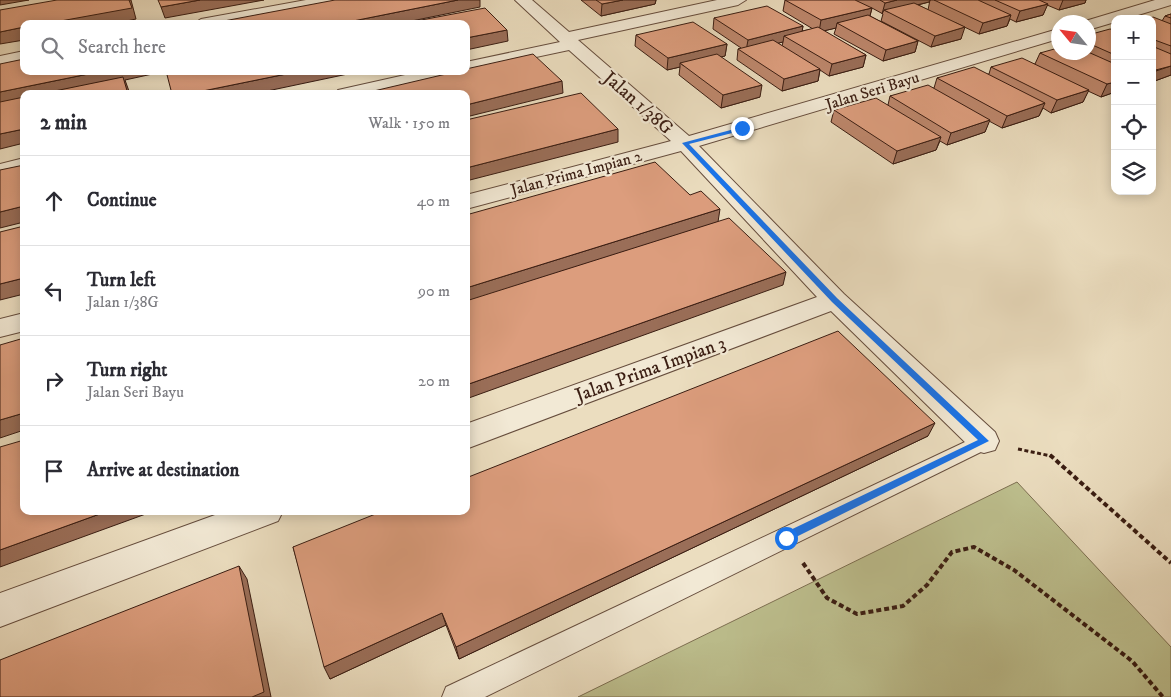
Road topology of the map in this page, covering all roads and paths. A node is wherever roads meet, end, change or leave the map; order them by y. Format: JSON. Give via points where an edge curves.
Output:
{"nodes":[{"id":1,"x":331,"y":0,"type":"edge"},
{"id":2,"x":523,"y":0,"type":"edge"},
{"id":3,"x":738,"y":0,"type":"edge"},
{"id":4,"x":1171,"y":0,"type":"edge"},
{"id":5,"x":223,"y":20,"type":"edge"},
{"id":6,"x":1096,"y":23,"type":"edge"},
{"id":7,"x":1051,"y":36,"type":"edge"},
{"id":8,"x":570,"y":41,"type":"junction"},
{"id":9,"x":20,"y":57,"type":"edge"},
{"id":10,"x":0,"y":60,"type":"edge"},
{"id":11,"x":470,"y":66,"type":"edge"},
{"id":12,"x":430,"y":75,"type":"edge"},
{"id":13,"x":364,"y":90,"type":"edge"},
{"id":14,"x":685,"y":143,"type":"junction"},
{"id":15,"x":20,"y":165,"type":"edge"},
{"id":16,"x":0,"y":170,"type":"edge"},
{"id":17,"x":470,"y":201,"type":"edge"},
{"id":18,"x":835,"y":300,"type":"junction"},
{"id":19,"x":20,"y":323,"type":"edge"},
{"id":20,"x":0,"y":328,"type":"edge"},
{"id":21,"x":470,"y":436,"type":"edge"},
{"id":22,"x":984,"y":441,"type":"junction"},
{"id":23,"x":255,"y":515,"type":"edge"},
{"id":24,"x":786,"y":538,"type":"junction"},
{"id":25,"x":1171,"y":563,"type":"edge"},
{"id":26,"x":0,"y":610,"type":"edge"},
{"id":27,"x":456,"y":697,"type":"edge"},
{"id":28,"x":1163,"y":697,"type":"edge"}],
"edges":[{"from":1,"to":5,"type":"street"},
{"from":2,"to":8,"type":"street","name":"Jalan 1/38G"},
{"from":3,"to":8,"type":"street"},
{"from":4,"to":6,"type":"street"},
{"from":7,"to":14,"type":"street","name":"Jalan Seri Bayu"},
{"from":8,"to":11,"type":"street"},
{"from":8,"to":14,"type":"street","name":"Jalan 1/38G"},
{"from":9,"to":10,"type":"street"},
{"from":12,"to":13,"type":"street"},
{"from":14,"to":17,"type":"street","name":"Jalan Prima Impian 2"},
{"from":14,"to":18,"type":"street","name":"Jalan 1/38G"},
{"from":15,"to":16,"type":"street"},
{"from":18,"to":21,"type":"street","name":"Jalan Prima Impian 3"},
{"from":18,"to":22,"type":"street","name":"Jalan 1/38G"},
{"from":19,"to":20,"type":"street"},
{"from":22,"to":24,"type":"lane"},
{"from":22,"to":25,"type":"path","via":[[1050,455]]},
{"from":23,"to":26,"type":"street"},
{"from":24,"to":27,"type":"lane"},
{"from":24,"to":28,"type":"path","via":[[827,598],[857,614],[903,606],[927,585],[952,552],[974,547],[1014,570],[1132,661]]}]}
